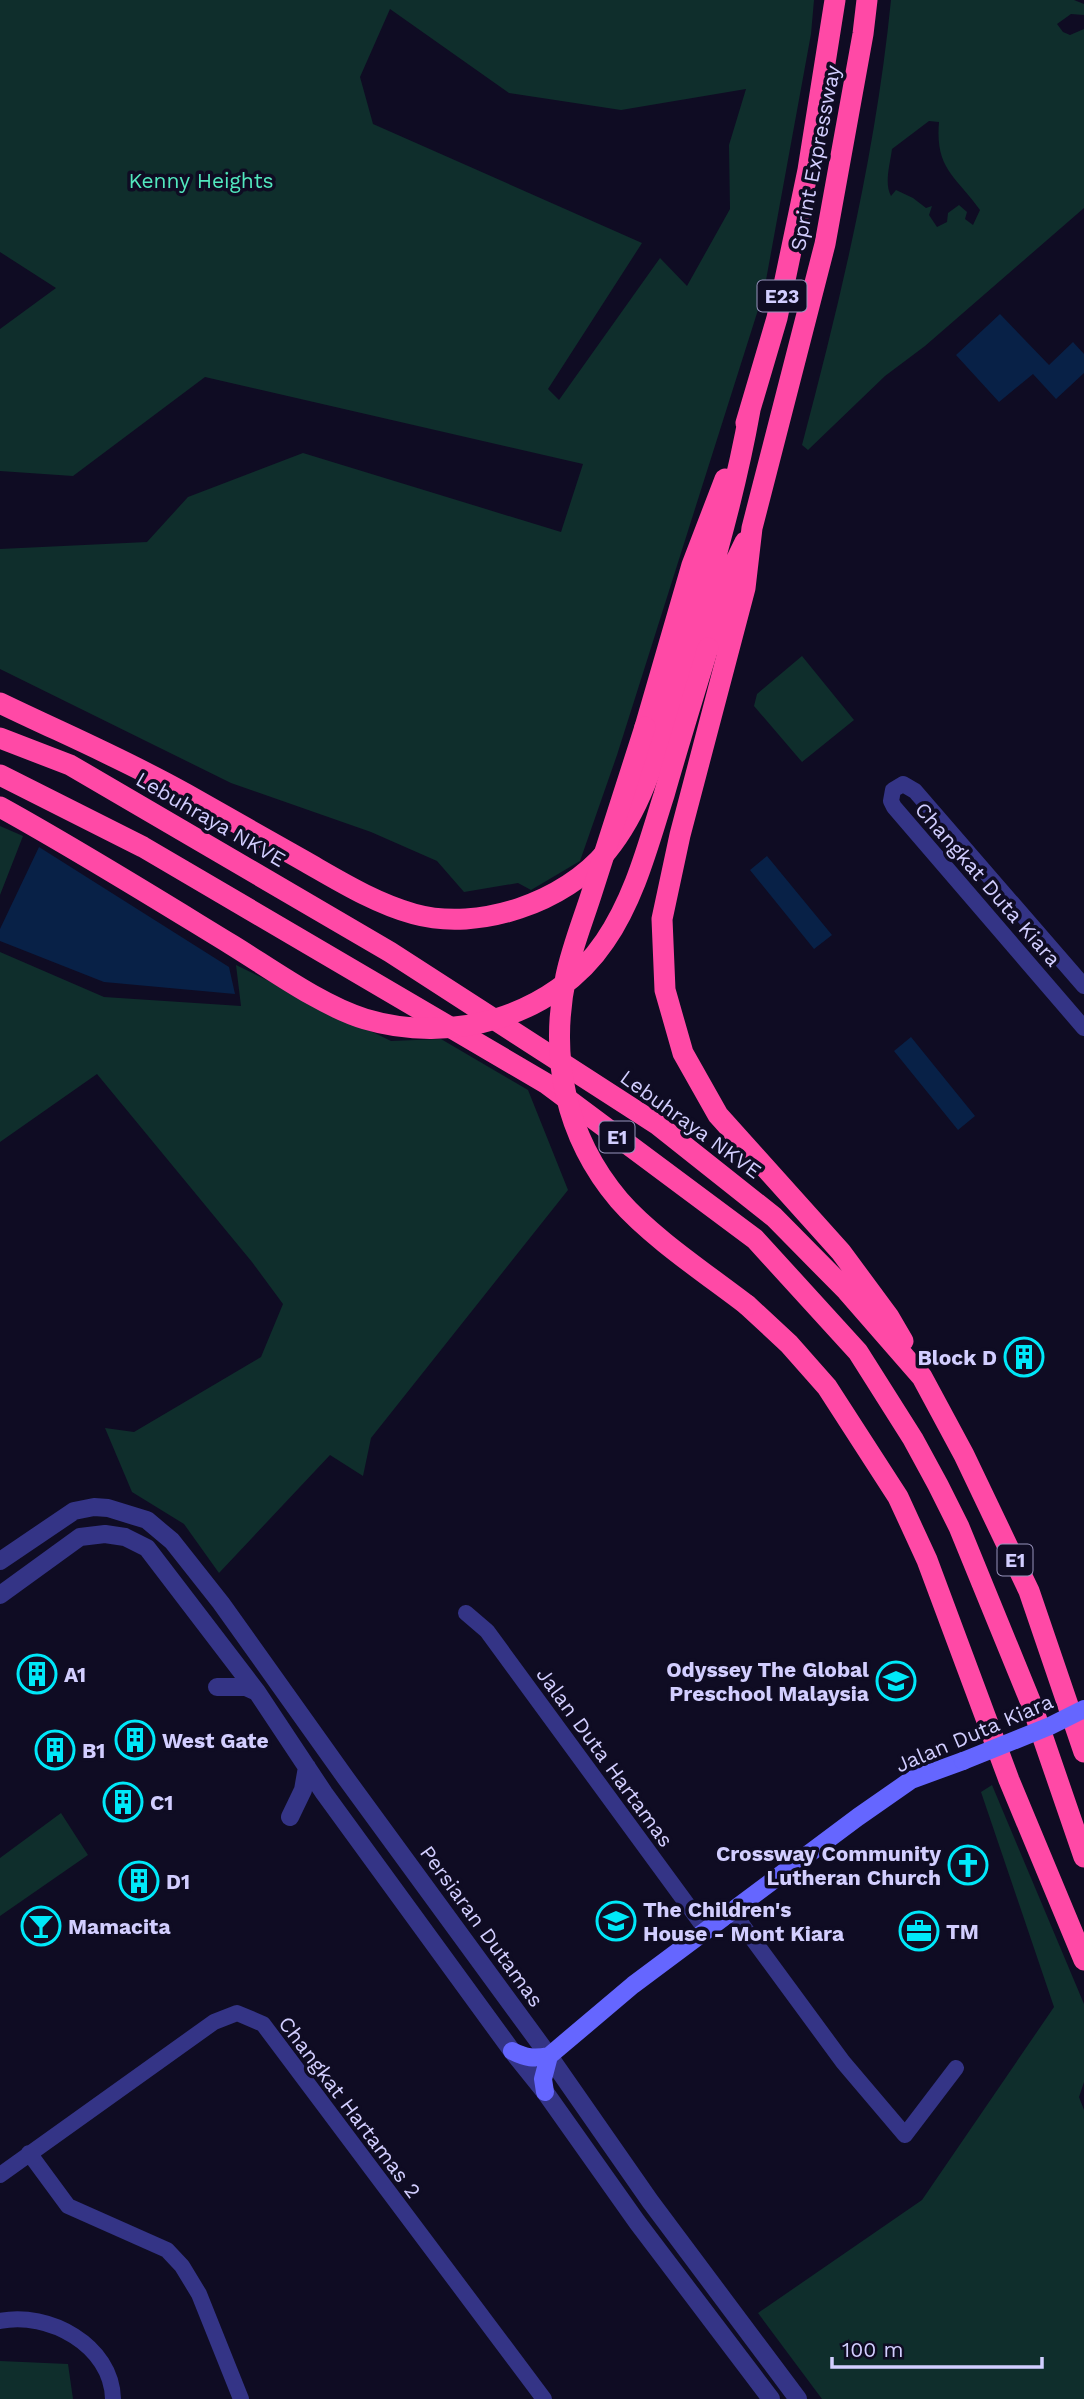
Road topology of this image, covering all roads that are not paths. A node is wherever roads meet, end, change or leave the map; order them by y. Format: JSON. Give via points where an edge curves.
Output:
{"nodes":[{"id":1,"x":835,"y":0,"type":"edge"},
{"id":2,"x":867,"y":0,"type":"edge"},
{"id":3,"x":750,"y":410,"type":"junction"},
{"id":4,"x":752,"y":528,"type":"junction"},
{"id":5,"x":0,"y":703,"type":"edge"},
{"id":6,"x":0,"y":737,"type":"edge"},
{"id":7,"x":0,"y":775,"type":"edge"},
{"id":8,"x":0,"y":807,"type":"edge"},
{"id":9,"x":1084,"y":986,"type":"edge"},
{"id":10,"x":1084,"y":1028,"type":"edge"},
{"id":11,"x":922,"y":1377,"type":"junction"},
{"id":12,"x":0,"y":1561,"type":"edge"},
{"id":13,"x":0,"y":1595,"type":"edge"},
{"id":14,"x":466,"y":1613,"type":"dead end"},
{"id":15,"x":218,"y":1686,"type":"dead end"},
{"id":16,"x":257,"y":1692,"type":"junction"},
{"id":17,"x":1084,"y":1709,"type":"edge"},
{"id":18,"x":1084,"y":1752,"type":"edge"},
{"id":19,"x":307,"y":1767,"type":"junction"},
{"id":20,"x":290,"y":1817,"type":"dead end"},
{"id":21,"x":1084,"y":1857,"type":"edge"},
{"id":22,"x":735,"y":1916,"type":"junction"},
{"id":23,"x":706,"y":1930,"type":"junction"},
{"id":24,"x":1084,"y":1960,"type":"edge"},
{"id":25,"x":512,"y":2051,"type":"junction"},
{"id":26,"x":549,"y":2056,"type":"junction"},
{"id":27,"x":956,"y":2068,"type":"dead end"},
{"id":28,"x":545,"y":2092,"type":"junction"},
{"id":29,"x":29,"y":2153,"type":"junction"},
{"id":30,"x":0,"y":2175,"type":"edge"},
{"id":31,"x":0,"y":2320,"type":"edge"},
{"id":32,"x":770,"y":2398,"type":"edge"},
{"id":33,"x":113,"y":2399,"type":"edge"},
{"id":34,"x":241,"y":2399,"type":"edge"},
{"id":35,"x":544,"y":2399,"type":"edge"},
{"id":36,"x":799,"y":2399,"type":"edge"}],
"edges":[{"from":1,"to":3,"type":"highway","name":"Sprint Expressway","number":"E23","via":[[778,318]]},
{"from":2,"to":4,"type":"highway","name":"Sprint Expressway","number":"E23","via":[[825,244]]},
{"from":3,"to":5,"type":"highway","via":[[738,476],[692,639],[647,779],[629,818],[607,851],[580,876],[516,911],[464,919],[417,915],[369,898],[174,787]]},
{"from":3,"to":24,"type":"highway","bridge":true,"via":[[692,565],[566,975],[558,1037],[563,1083],[574,1128],[596,1170],[621,1202],[789,1344],[827,1387],[898,1497]]},
{"from":4,"to":8,"type":"highway","bridge":true,"via":[[729,575],[645,858],[626,903],[583,967],[551,995],[515,1014],[473,1025],[412,1030],[364,1019],[313,994]]},
{"from":4,"to":11,"type":"highway","via":[[745,588],[662,919],[665,990],[683,1053],[718,1115],[841,1252],[889,1317]]},
{"from":6,"to":11,"type":"highway","name":"Lebuhraya NKVE","number":"E1","via":[[70,765],[366,939],[658,1125],[774,1217]]},
{"from":7,"to":21,"type":"highway","number":"E1","via":[[143,846],[547,1084],[755,1239],[858,1352],[913,1439],[959,1527],[1031,1703]]},
{"from":9,"to":10,"type":"street","name":"Changkat Duta Kiara","via":[[915,791],[903,784],[893,790],[894,807]]},
{"from":11,"to":18,"type":"highway","name":"Lebuhraya NKVE","number":"E1","via":[[1029,1591]]},
{"from":12,"to":26,"type":"street","name":"Persiaran Dutamas","via":[[74,1511],[108,1508],[147,1520],[172,1541]]},
{"from":13,"to":16,"type":"street","via":[[80,1537],[125,1537],[147,1548]]},
{"from":14,"to":23,"type":"street","name":"Jalan Duta Hartamas","via":[[487,1631]]},
{"from":15,"to":16,"type":"street"},
{"from":16,"to":19,"type":"street"},
{"from":17,"to":22,"type":"main road","name":"Jalan Duta Kiara","bridge":true,"via":[[911,1780]]},
{"from":19,"to":20,"type":"street","via":[[303,1790]]},
{"from":19,"to":25,"type":"street"},
{"from":22,"to":23,"type":"main road","name":"Jalan Duta Kiara"},
{"from":22,"to":27,"type":"street","via":[[843,2062],[905,2135]]},
{"from":23,"to":26,"type":"main road","name":"Jalan Duta Kiara"},
{"from":25,"to":26,"type":"main road","via":[[536,2059]]},
{"from":25,"to":28,"type":"street"},
{"from":26,"to":28,"type":"main road","via":[[543,2078]]},
{"from":26,"to":36,"type":"street","name":"Persiaran Dutamas","via":[[650,2201]]},
{"from":28,"to":32,"type":"street"},
{"from":29,"to":30,"type":"street","name":"Changkat Hartamas 2"},
{"from":29,"to":34,"type":"street","via":[[68,2206],[167,2250],[182,2266],[199,2294]]},
{"from":29,"to":35,"type":"street","name":"Changkat Hartamas 2","via":[[214,2022],[237,2013],[263,2024]]},
{"from":31,"to":33,"type":"street","via":[[19,2317],[55,2325],[76,2337],[98,2358],[113,2387]]}]}
